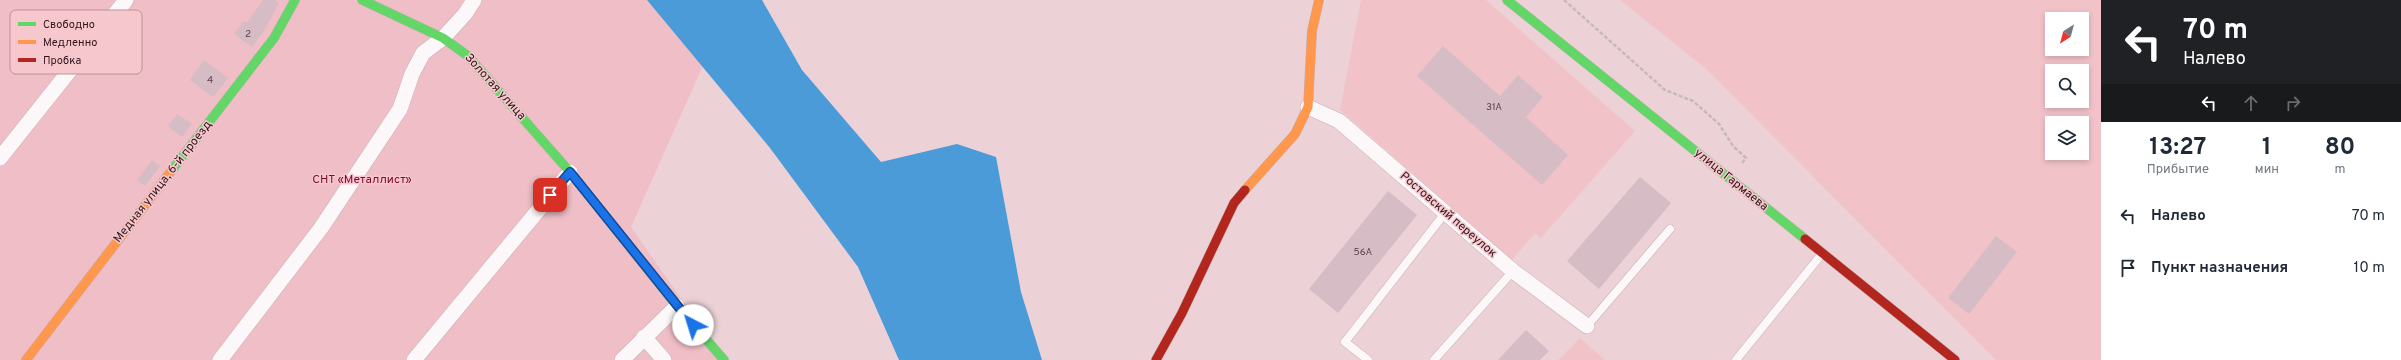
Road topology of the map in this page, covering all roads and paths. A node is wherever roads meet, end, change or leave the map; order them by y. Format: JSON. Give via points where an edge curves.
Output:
{"nodes":[{"id":1,"x":126,"y":0,"type":"edge"},
{"id":2,"x":295,"y":0,"type":"edge"},
{"id":3,"x":362,"y":0,"type":"edge"},
{"id":4,"x":474,"y":0,"type":"edge"},
{"id":5,"x":1319,"y":0,"type":"edge"},
{"id":6,"x":1507,"y":0,"type":"edge"},
{"id":7,"x":1564,"y":0,"type":"edge"},
{"id":8,"x":118,"y":10,"type":"edge"},
{"id":9,"x":443,"y":38,"type":"junction"},
{"id":10,"x":67,"y":74,"type":"edge"},
{"id":11,"x":1308,"y":106,"type":"junction"},
{"id":12,"x":0,"y":158,"type":"edge"},
{"id":13,"x":570,"y":172,"type":"junction"},
{"id":14,"x":1728,"y":178,"type":"junction"},
{"id":15,"x":1445,"y":213,"type":"junction"},
{"id":16,"x":1670,"y":229,"type":"dead end"},
{"id":17,"x":1823,"y":253,"type":"junction"},
{"id":18,"x":1513,"y":271,"type":"junction"},
{"id":19,"x":677,"y":306,"type":"junction"},
{"id":20,"x":1587,"y":326,"type":"joint"},
{"id":21,"x":644,"y":337,"type":"junction"},
{"id":22,"x":1952,"y":359,"type":"edge"},
{"id":23,"x":26,"y":360,"type":"edge"},
{"id":24,"x":220,"y":360,"type":"edge"},
{"id":25,"x":414,"y":360,"type":"edge"},
{"id":26,"x":622,"y":360,"type":"edge"},
{"id":27,"x":664,"y":360,"type":"edge"},
{"id":28,"x":724,"y":360,"type":"edge"},
{"id":29,"x":1156,"y":360,"type":"edge"},
{"id":30,"x":1368,"y":360,"type":"edge"},
{"id":31,"x":1434,"y":360,"type":"edge"},
{"id":32,"x":1736,"y":360,"type":"edge"}],
"edges":[{"from":1,"to":8,"type":"street"},
{"from":2,"to":23,"type":"street","name":"Медная улица, 6-й проезд","via":[[274,38]]},
{"from":3,"to":9,"type":"street","name":"Золотая улица"},
{"from":4,"to":9,"type":"street"},
{"from":5,"to":11,"type":"street","via":[[1312,31]]},
{"from":6,"to":14,"type":"street","name":"улица Гармаева"},
{"from":7,"to":14,"type":"path","via":[[1665,90],[1693,101],[1719,124],[1733,146],[1746,158]]},
{"from":9,"to":13,"type":"street","name":"Золотая улица","via":[[468,56]]},
{"from":9,"to":24,"type":"street","via":[[423,53],[395,115],[321,228]]},
{"from":10,"to":12,"type":"street"},
{"from":11,"to":15,"type":"street","name":"Ростовский переулок","via":[[1339,121]]},
{"from":11,"to":29,"type":"street","via":[[1295,134],[1234,203],[1182,313]]},
{"from":13,"to":19,"type":"street","name":"Золотая улица"},
{"from":13,"to":25,"type":"street"},
{"from":14,"to":17,"type":"street","name":"улица Гармаева"},
{"from":15,"to":18,"type":"street","name":"Ростовский переулок"},
{"from":15,"to":30,"type":"lane","via":[[1345,342]]},
{"from":16,"to":20,"type":"lane"},
{"from":17,"to":22,"type":"street","name":"улица Гармаева"},
{"from":17,"to":32,"type":"lane"},
{"from":18,"to":20,"type":"street","name":"Ростовский переулок"},
{"from":18,"to":31,"type":"lane"},
{"from":19,"to":21,"type":"street"},
{"from":19,"to":28,"type":"street","name":"Золотая улица"},
{"from":21,"to":26,"type":"street"},
{"from":21,"to":27,"type":"street"}]}
